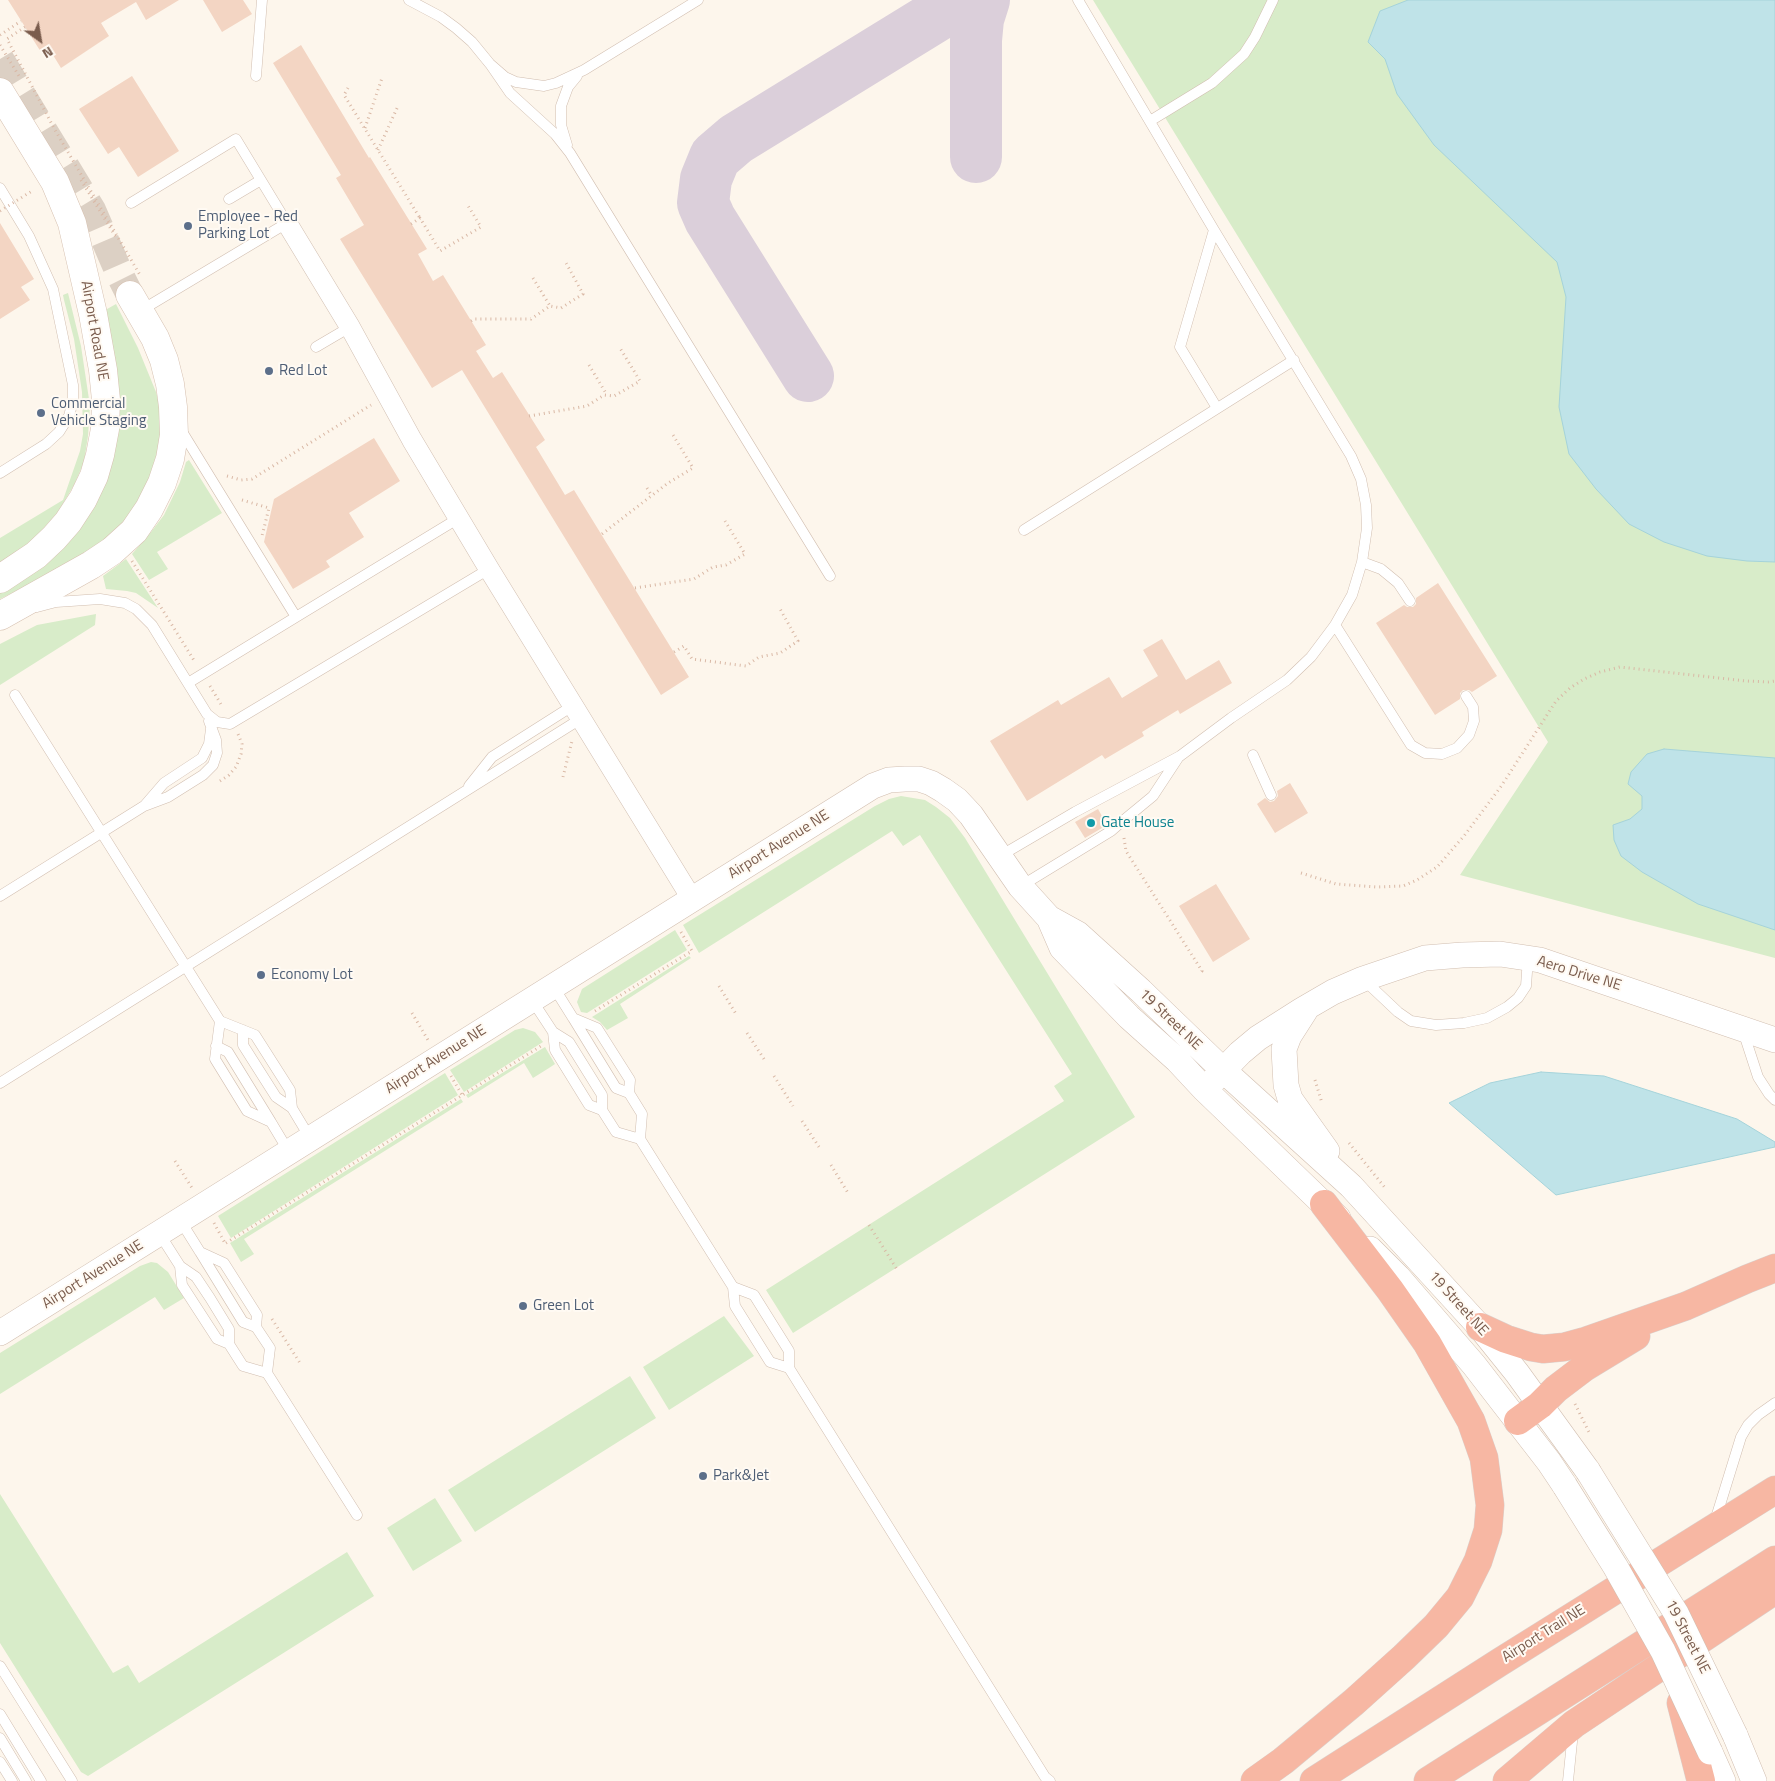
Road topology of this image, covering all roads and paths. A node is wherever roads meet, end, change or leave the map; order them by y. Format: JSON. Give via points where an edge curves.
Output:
{"nodes":[{"id":1,"x":262,"y":0,"type":"edge"},
{"id":2,"x":409,"y":0,"type":"edge"},
{"id":3,"x":698,"y":0,"type":"edge"},
{"id":4,"x":1078,"y":0,"type":"edge"},
{"id":5,"x":1273,"y":0,"type":"edge"},
{"id":6,"x":21,"y":21,"type":"dead end"},
{"id":7,"x":25,"y":27,"type":"dead end"},
{"id":8,"x":0,"y":35,"type":"edge"},
{"id":9,"x":490,"y":64,"type":"junction"},
{"id":10,"x":584,"y":70,"type":"junction"},
{"id":11,"x":256,"y":76,"type":"dead end"},
{"id":12,"x":382,"y":78,"type":"dead end"},
{"id":13,"x":348,"y":88,"type":"dead end"},
{"id":14,"x":3,"y":103,"type":"edge"},
{"id":15,"x":398,"y":106,"type":"dead end"},
{"id":16,"x":1150,"y":121,"type":"junction"},
{"id":17,"x":365,"y":129,"type":"junction"},
{"id":18,"x":378,"y":150,"type":"junction"},
{"id":19,"x":570,"y":153,"type":"junction"},
{"id":20,"x":261,"y":180,"type":"junction"},
{"id":21,"x":0,"y":188,"type":"edge"},
{"id":22,"x":32,"y":191,"type":"dead end"},
{"id":23,"x":229,"y":199,"type":"dead end"},
{"id":24,"x":130,"y":203,"type":"dead end"},
{"id":25,"x":467,"y":204,"type":"dead end"},
{"id":26,"x":0,"y":210,"type":"edge"},
{"id":27,"x":420,"y":218,"type":"junction"},
{"id":28,"x":287,"y":223,"type":"junction"},
{"id":29,"x":411,"y":224,"type":"dead end"},
{"id":30,"x":1214,"y":230,"type":"junction"},
{"id":31,"x":564,"y":261,"type":"dead end"},
{"id":32,"x":532,"y":278,"type":"dead end"},
{"id":33,"x":138,"y":296,"type":"junction"},
{"id":34,"x":550,"y":306,"type":"junction"},
{"id":35,"x":471,"y":321,"type":"dead end"},
{"id":36,"x":350,"y":327,"type":"junction"},
{"id":37,"x":316,"y":347,"type":"dead end"},
{"id":38,"x":620,"y":348,"type":"dead end"},
{"id":39,"x":1294,"y":360,"type":"junction"},
{"id":40,"x":589,"y":365,"type":"dead end"},
{"id":41,"x":607,"y":396,"type":"junction"},
{"id":42,"x":375,"y":406,"type":"dead end"},
{"id":43,"x":1217,"y":408,"type":"junction"},
{"id":44,"x":529,"y":416,"type":"dead end"},
{"id":45,"x":174,"y":418,"type":"junction"},
{"id":46,"x":673,"y":435,"type":"dead end"},
{"id":47,"x":0,"y":473,"type":"edge"},
{"id":48,"x":227,"y":484,"type":"dead end"},
{"id":49,"x":647,"y":488,"type":"dead end"},
{"id":50,"x":652,"y":496,"type":"junction"},
{"id":51,"x":236,"y":498,"type":"dead end"},
{"id":52,"x":459,"y":518,"type":"junction"},
{"id":53,"x":725,"y":521,"type":"dead end"},
{"id":54,"x":1024,"y":530,"type":"dead end"},
{"id":55,"x":602,"y":534,"type":"dead end"},
{"id":56,"x":261,"y":542,"type":"dead end"},
{"id":57,"x":128,"y":554,"type":"dead end"},
{"id":58,"x":1362,"y":562,"type":"junction"},
{"id":59,"x":488,"y":569,"type":"junction"},
{"id":60,"x":830,"y":576,"type":"dead end"},
{"id":61,"x":0,"y":579,"type":"edge"},
{"id":62,"x":635,"y":588,"type":"dead end"},
{"id":63,"x":1410,"y":601,"type":"dead end"},
{"id":64,"x":779,"y":607,"type":"dead end"},
{"id":65,"x":2,"y":615,"type":"edge"},
{"id":66,"x":296,"y":617,"type":"junction"},
{"id":67,"x":1335,"y":625,"type":"junction"},
{"id":68,"x":674,"y":652,"type":"dead end"},
{"id":69,"x":197,"y":665,"type":"dead end"},
{"id":70,"x":1775,"y":681,"type":"edge"},
{"id":71,"x":208,"y":682,"type":"dead end"},
{"id":72,"x":188,"y":683,"type":"junction"},
{"id":73,"x":15,"y":695,"type":"dead end"},
{"id":74,"x":1466,"y":696,"type":"dead end"},
{"id":75,"x":225,"y":711,"type":"dead end"},
{"id":76,"x":208,"y":718,"type":"junction"},
{"id":77,"x":577,"y":720,"type":"junction"},
{"id":78,"x":1253,"y":755,"type":"dead end"},
{"id":79,"x":1180,"y":756,"type":"junction"},
{"id":80,"x":563,"y":777,"type":"dead end"},
{"id":81,"x":873,"y":786,"type":"joint"},
{"id":82,"x":463,"y":792,"type":"junction"},
{"id":83,"x":1271,"y":795,"type":"dead end"},
{"id":84,"x":1119,"y":824,"type":"junction"},
{"id":85,"x":101,"y":832,"type":"junction"},
{"id":86,"x":999,"y":856,"type":"junction"},
{"id":87,"x":1301,"y":873,"type":"dead end"},
{"id":88,"x":1020,"y":886,"type":"junction"},
{"id":89,"x":0,"y":896,"type":"edge"},
{"id":90,"x":692,"y":899,"type":"junction"},
{"id":91,"x":1049,"y":918,"type":"junction"},
{"id":92,"x":680,"y":931,"type":"dead end"},
{"id":93,"x":1528,"y":958,"type":"junction"},
{"id":94,"x":185,"y":967,"type":"junction"},
{"id":95,"x":1199,"y":974,"type":"dead end"},
{"id":96,"x":1363,"y":979,"type":"junction"},
{"id":97,"x":553,"y":986,"type":"junction"},
{"id":98,"x":719,"y":986,"type":"dead end"},
{"id":99,"x":532,"y":1000,"type":"junction"},
{"id":100,"x":1307,"y":1007,"type":"junction"},
{"id":101,"x":412,"y":1013,"type":"dead end"},
{"id":102,"x":590,"y":1014,"type":"dead end"},
{"id":103,"x":736,"y":1014,"type":"dead end"},
{"id":104,"x":573,"y":1018,"type":"junction"},
{"id":105,"x":220,"y":1021,"type":"junction"},
{"id":106,"x":1742,"y":1028,"type":"junction"},
{"id":107,"x":243,"y":1030,"type":"junction"},
{"id":108,"x":553,"y":1032,"type":"junction"},
{"id":109,"x":748,"y":1033,"type":"dead end"},
{"id":110,"x":1775,"y":1040,"type":"edge"},
{"id":111,"x":544,"y":1044,"type":"dead end"},
{"id":112,"x":216,"y":1046,"type":"junction"},
{"id":113,"x":433,"y":1047,"type":"dead end"},
{"id":114,"x":764,"y":1059,"type":"dead end"},
{"id":115,"x":1223,"y":1070,"type":"junction"},
{"id":116,"x":448,"y":1071,"type":"dead end"},
{"id":117,"x":774,"y":1076,"type":"dead end"},
{"id":118,"x":1315,"y":1080,"type":"dead end"},
{"id":119,"x":0,"y":1083,"type":"edge"},
{"id":120,"x":1204,"y":1089,"type":"junction"},
{"id":121,"x":629,"y":1093,"type":"junction"},
{"id":122,"x":462,"y":1095,"type":"junction"},
{"id":123,"x":1775,"y":1100,"type":"edge"},
{"id":124,"x":793,"y":1106,"type":"dead end"},
{"id":125,"x":1322,"y":1106,"type":"dead end"},
{"id":126,"x":292,"y":1108,"type":"junction"},
{"id":127,"x":602,"y":1110,"type":"junction"},
{"id":128,"x":802,"y":1121,"type":"dead end"},
{"id":129,"x":271,"y":1122,"type":"junction"},
{"id":130,"x":1344,"y":1137,"type":"dead end"},
{"id":131,"x":311,"y":1138,"type":"junction"},
{"id":132,"x":640,"y":1139,"type":"junction"},
{"id":133,"x":821,"y":1150,"type":"dead end"},
{"id":134,"x":289,"y":1152,"type":"junction"},
{"id":135,"x":175,"y":1161,"type":"dead end"},
{"id":136,"x":831,"y":1165,"type":"dead end"},
{"id":137,"x":1352,"y":1186,"type":"junction"},
{"id":138,"x":193,"y":1190,"type":"dead end"},
{"id":139,"x":848,"y":1193,"type":"dead end"},
{"id":140,"x":1390,"y":1194,"type":"dead end"},
{"id":141,"x":1324,"y":1204,"type":"junction"},
{"id":142,"x":180,"y":1220,"type":"junction"},
{"id":143,"x":868,"y":1225,"type":"dead end"},
{"id":144,"x":159,"y":1233,"type":"junction"},
{"id":145,"x":226,"y":1243,"type":"dead end"},
{"id":146,"x":200,"y":1252,"type":"junction"},
{"id":147,"x":180,"y":1266,"type":"junction"},
{"id":148,"x":1775,"y":1268,"type":"edge"},
{"id":149,"x":898,"y":1271,"type":"dead end"},
{"id":150,"x":733,"y":1287,"type":"junction"},
{"id":151,"x":1686,"y":1306,"type":"junction"},
{"id":152,"x":1480,"y":1327,"type":"junction"},
{"id":153,"x":256,"y":1328,"type":"junction"},
{"id":154,"x":0,"y":1333,"type":"edge"},
{"id":155,"x":229,"y":1344,"type":"junction"},
{"id":156,"x":788,"y":1368,"type":"junction"},
{"id":157,"x":267,"y":1373,"type":"junction"},
{"id":158,"x":1775,"y":1403,"type":"edge"},
{"id":159,"x":1540,"y":1405,"type":"junction"},
{"id":160,"x":1518,"y":1421,"type":"junction"},
{"id":161,"x":1775,"y":1490,"type":"edge"},
{"id":162,"x":356,"y":1515,"type":"dead end"},
{"id":163,"x":1713,"y":1528,"type":"junction"},
{"id":164,"x":1775,"y":1560,"type":"edge"},
{"id":165,"x":1775,"y":1590,"type":"edge"},
{"id":166,"x":0,"y":1666,"type":"edge"},
{"id":167,"x":1673,"y":1671,"type":"joint"},
{"id":168,"x":0,"y":1714,"type":"edge"},
{"id":169,"x":1574,"y":1724,"type":"junction"},
{"id":170,"x":0,"y":1738,"type":"edge"},
{"id":171,"x":0,"y":1762,"type":"edge"},
{"id":172,"x":1702,"y":1765,"type":"edge"},
{"id":173,"x":12,"y":1781,"type":"edge"},
{"id":174,"x":26,"y":1781,"type":"edge"},
{"id":175,"x":41,"y":1781,"type":"edge"},
{"id":176,"x":72,"y":1781,"type":"edge"},
{"id":177,"x":1050,"y":1781,"type":"edge"},
{"id":178,"x":1255,"y":1781,"type":"edge"},
{"id":179,"x":1314,"y":1781,"type":"edge"},
{"id":180,"x":1428,"y":1781,"type":"edge"},
{"id":181,"x":1507,"y":1781,"type":"edge"},
{"id":182,"x":1568,"y":1781,"type":"edge"},
{"id":183,"x":1722,"y":1781,"type":"edge"},
{"id":184,"x":1754,"y":1781,"type":"edge"}],
"edges":[{"from":1,"to":11,"type":"lane"},
{"from":2,"to":9,"type":"lane","via":[[456,28]]},
{"from":3,"to":10,"type":"lane"},
{"from":4,"to":16,"type":"lane"},
{"from":5,"to":16,"type":"lane","via":[[1255,37],[1238,60],[1212,83]]},
{"from":6,"to":8,"type":"path"},
{"from":7,"to":33,"type":"path","via":[[7,39]]},
{"from":9,"to":10,"type":"lane","via":[[505,78],[544,86]]},
{"from":9,"to":19,"type":"lane","via":[[510,93],[555,134]]},
{"from":10,"to":19,"type":"lane","via":[[568,87],[561,106],[561,125]]},
{"from":12,"to":17,"type":"path"},
{"from":13,"to":17,"type":"path","via":[[344,95]]},
{"from":14,"to":61,"type":"main road","name":"Airport Road NE","via":[[55,182],[72,223],[103,370],[106,400],[100,455],[83,499],[54,538],[36,555]]},
{"from":15,"to":18,"type":"path"},
{"from":16,"to":30,"type":"lane"},
{"from":17,"to":18,"type":"path"},
{"from":18,"to":27,"type":"path"},
{"from":19,"to":60,"type":"lane"},
{"from":20,"to":23,"type":"lane"},
{"from":20,"to":24,"type":"lane","via":[[236,138]]},
{"from":20,"to":28,"type":"lane"},
{"from":21,"to":47,"type":"lane","via":[[29,236],[53,289],[73,385],[69,416],[59,432]]},
{"from":22,"to":26,"type":"path","bridge":true},
{"from":25,"to":27,"type":"path","via":[[481,227],[440,251]]},
{"from":27,"to":29,"type":"path"},
{"from":28,"to":33,"type":"lane"},
{"from":28,"to":36,"type":"street"},
{"from":30,"to":39,"type":"lane"},
{"from":30,"to":43,"type":"lane","via":[[1180,347]]},
{"from":31,"to":34,"type":"path","via":[[584,294],[561,308]]},
{"from":32,"to":34,"type":"path"},
{"from":33,"to":45,"type":"main road","via":[[164,360]]},
{"from":34,"to":35,"type":"path","via":[[531,318]]},
{"from":36,"to":37,"type":"lane"},
{"from":36,"to":52,"type":"street"},
{"from":38,"to":41,"type":"path","via":[[640,381],[614,396]]},
{"from":39,"to":43,"type":"lane"},
{"from":39,"to":58,"type":"lane","via":[[1342,440],[1361,479],[1368,528]]},
{"from":40,"to":41,"type":"path"},
{"from":41,"to":44,"type":"path","via":[[587,406]]},
{"from":42,"to":48,"type":"path","via":[[368,405],[252,479],[223,475]]},
{"from":43,"to":54,"type":"lane"},
{"from":45,"to":65,"type":"main road","via":[[170,459],[162,483],[134,532],[91,565]]},
{"from":45,"to":66,"type":"lane"},
{"from":46,"to":50,"type":"path","via":[[693,468]]},
{"from":49,"to":50,"type":"path"},
{"from":50,"to":55,"type":"path"},
{"from":51,"to":56,"type":"path","via":[[269,508]]},
{"from":52,"to":59,"type":"street"},
{"from":52,"to":66,"type":"lane"},
{"from":53,"to":62,"type":"path","via":[[745,554],[694,579]]},
{"from":57,"to":69,"type":"path"},
{"from":58,"to":63,"type":"lane","via":[[1381,569],[1398,584]]},
{"from":58,"to":67,"type":"lane","via":[[1352,595]]},
{"from":59,"to":76,"type":"lane","via":[[237,721],[223,724]]},
{"from":59,"to":77,"type":"street"},
{"from":64,"to":68,"type":"path","via":[[798,640],[780,653],[759,657],[746,666],[692,659],[684,646]]},
{"from":65,"to":72,"type":"lane","via":[[56,602],[100,600],[125,603],[152,624]]},
{"from":66,"to":72,"type":"lane"},
{"from":67,"to":74,"type":"lane","via":[[1411,745],[1425,753],[1442,754],[1457,748],[1469,735],[1474,721],[1473,707]]},
{"from":67,"to":79,"type":"lane","via":[[1311,657],[1287,680]]},
{"from":70,"to":87,"type":"path","via":[[1746,681],[1620,667],[1600,672],[1570,688],[1556,702],[1464,836],[1437,866],[1417,880],[1403,886],[1376,887],[1336,884]]},
{"from":71,"to":75,"type":"path"},
{"from":72,"to":76,"type":"lane"},
{"from":73,"to":85,"type":"lane"},
{"from":76,"to":85,"type":"lane","via":[[217,747],[213,765],[168,797],[144,806]]},
{"from":77,"to":80,"type":"path"},
{"from":77,"to":82,"type":"lane"},
{"from":77,"to":82,"type":"lane","via":[[492,757]]},
{"from":77,"to":90,"type":"street"},
{"from":78,"to":83,"type":"lane"},
{"from":79,"to":84,"type":"lane","via":[[1152,796]]},
{"from":79,"to":86,"type":"lane"},
{"from":81,"to":86,"type":"street","name":"19 Street NE","via":[[905,778],[919,779],[943,790],[971,815]]},
{"from":81,"to":90,"type":"street","name":"Airport Avenue NE"},
{"from":82,"to":94,"type":"lane"},
{"from":84,"to":88,"type":"lane"},
{"from":84,"to":95,"type":"path","via":[[1126,851],[1202,971]]},
{"from":85,"to":89,"type":"lane"},
{"from":85,"to":94,"type":"lane"},
{"from":86,"to":88,"type":"street","name":"19 Street NE"},
{"from":88,"to":91,"type":"street","name":"19 Street NE"},
{"from":90,"to":97,"type":"street","name":"Airport Avenue NE"},
{"from":91,"to":115,"type":"street","name":"19 Street NE","via":[[1078,934]]},
{"from":91,"to":120,"type":"street","name":"19 Street NE","via":[[1062,948]]},
{"from":92,"to":102,"type":"path","via":[[692,950]]},
{"from":93,"to":96,"type":"street","name":"Aero Drive NE","via":[[1500,954],[1425,958]]},
{"from":93,"to":96,"type":"lane","via":[[1526,986],[1518,998],[1486,1018],[1464,1023],[1436,1025],[1411,1021]]},
{"from":93,"to":106,"type":"street","name":"Aero Drive NE"},
{"from":94,"to":105,"type":"lane"},
{"from":94,"to":119,"type":"lane"},
{"from":96,"to":100,"type":"street","name":"Aero Drive NE"},
{"from":97,"to":99,"type":"street","name":"Airport Avenue NE"},
{"from":97,"to":104,"type":"lane"},
{"from":98,"to":103,"type":"path"},
{"from":99,"to":108,"type":"lane"},
{"from":99,"to":131,"type":"street","name":"Airport Avenue NE"},
{"from":100,"to":115,"type":"street","name":"Aero Drive NE","via":[[1258,1038]]},
{"from":100,"to":137,"type":"street","via":[[1284,1048],[1286,1085],[1290,1099]]},
{"from":101,"to":113,"type":"path"},
{"from":104,"to":121,"type":"lane","via":[[616,1088]]},
{"from":104,"to":121,"type":"lane","via":[[597,1028],[630,1080]]},
{"from":105,"to":107,"type":"lane"},
{"from":105,"to":112,"type":"lane"},
{"from":106,"to":110,"type":"street","name":"Aero Drive NE"},
{"from":106,"to":123,"type":"lane","via":[[1758,1077]]},
{"from":107,"to":126,"type":"lane","via":[[243,1045],[276,1097]]},
{"from":107,"to":126,"type":"lane","via":[[255,1035],[276,1067],[290,1090]]},
{"from":108,"to":127,"type":"lane","via":[[569,1042],[602,1094]]},
{"from":108,"to":127,"type":"lane","via":[[555,1050],[568,1072],[589,1105]]},
{"from":109,"to":114,"type":"path"},
{"from":111,"to":122,"type":"path"},
{"from":112,"to":129,"type":"lane","via":[[228,1052]]},
{"from":112,"to":129,"type":"lane","via":[[215,1059],[247,1111]]},
{"from":115,"to":120,"type":"street","name":"Aero Drive NE"},
{"from":115,"to":137,"type":"street","name":"19 Street NE"},
{"from":116,"to":122,"type":"path"},
{"from":117,"to":124,"type":"path"},
{"from":118,"to":125,"type":"path"},
{"from":120,"to":141,"type":"street","name":"19 Street NE"},
{"from":121,"to":132,"type":"lane","via":[[642,1114]]},
{"from":122,"to":145,"type":"path"},
{"from":126,"to":131,"type":"lane"},
{"from":127,"to":132,"type":"lane","via":[[616,1132]]},
{"from":128,"to":133,"type":"path"},
{"from":129,"to":134,"type":"lane"},
{"from":130,"to":140,"type":"path"},
{"from":131,"to":134,"type":"street","name":"Airport Avenue NE"},
{"from":132,"to":150,"type":"lane"},
{"from":134,"to":142,"type":"street","name":"Airport Avenue NE"},
{"from":135,"to":138,"type":"path"},
{"from":136,"to":139,"type":"path"},
{"from":137,"to":152,"type":"street","name":"19 Street NE"},
{"from":141,"to":160,"type":"street","name":"19 Street NE","via":[[1398,1277]]},
{"from":141,"to":178,"type":"highway","via":[[1411,1320],[1471,1421],[1484,1458],[1490,1504],[1488,1530],[1478,1561],[1460,1597],[1436,1626],[1354,1702]]},
{"from":142,"to":144,"type":"street","name":"Airport Avenue NE"},
{"from":142,"to":146,"type":"lane"},
{"from":143,"to":149,"type":"path"},
{"from":144,"to":147,"type":"lane"},
{"from":144,"to":154,"type":"street","name":"Airport Avenue NE"},
{"from":146,"to":153,"type":"lane","via":[[243,1322]]},
{"from":146,"to":153,"type":"lane","via":[[224,1263],[257,1315]]},
{"from":147,"to":155,"type":"lane","via":[[196,1277],[210,1298],[229,1329]]},
{"from":147,"to":155,"type":"lane","via":[[182,1284],[217,1339]]},
{"from":148,"to":151,"type":"highway"},
{"from":150,"to":156,"type":"lane","via":[[735,1306],[770,1362]]},
{"from":150,"to":156,"type":"lane","via":[[754,1295],[789,1351]]},
{"from":151,"to":152,"type":"highway","via":[[1564,1347],[1531,1347]]},
{"from":151,"to":159,"type":"highway","via":[[1585,1367]]},
{"from":152,"to":159,"type":"street","name":"19 Street NE"},
{"from":153,"to":157,"type":"lane","via":[[270,1348]]},
{"from":155,"to":157,"type":"lane","via":[[243,1366]]},
{"from":156,"to":177,"type":"lane"},
{"from":157,"to":162,"type":"lane"},
{"from":158,"to":163,"type":"lane","via":[[1758,1415],[1741,1437]]},
{"from":159,"to":160,"type":"highway"},
{"from":159,"to":184,"type":"street","name":"19 Street NE","bridge":true,"via":[[1588,1471],[1676,1613]]},
{"from":160,"to":167,"type":"street","name":"19 Street NE","bridge":true,"via":[[1565,1486],[1615,1566]]},
{"from":161,"to":163,"type":"highway","name":"Airport Trail NE"},
{"from":163,"to":179,"type":"highway","name":"Airport Trail NE"},
{"from":164,"to":180,"type":"highway"},
{"from":165,"to":169,"type":"highway"},
{"from":166,"to":176,"type":"lane"},
{"from":167,"to":172,"type":"highway","bridge":true},
{"from":168,"to":175,"type":"lane"},
{"from":169,"to":181,"type":"highway"},
{"from":169,"to":182,"type":"lane"},
{"from":170,"to":174,"type":"lane"},
{"from":171,"to":173,"type":"lane"},
{"from":172,"to":183,"type":"street"}]}
